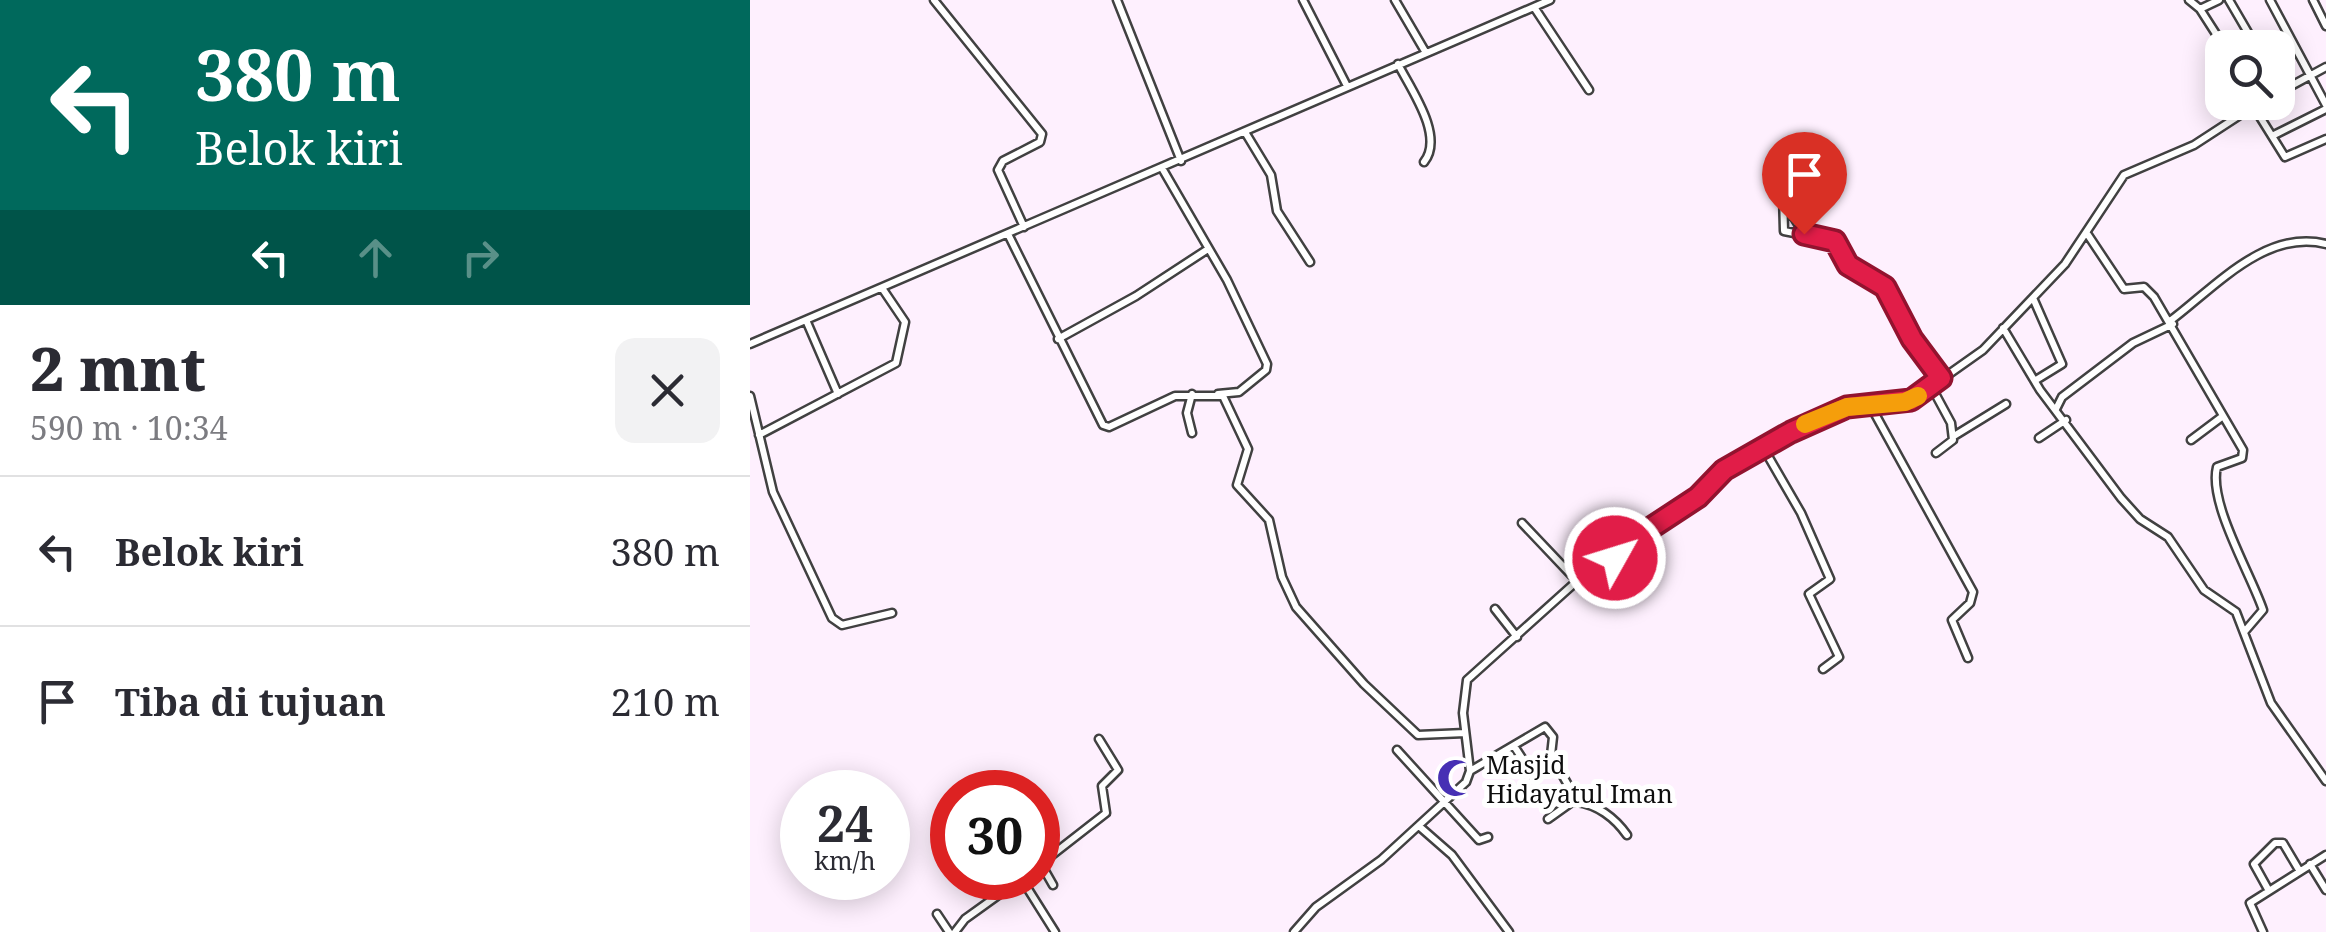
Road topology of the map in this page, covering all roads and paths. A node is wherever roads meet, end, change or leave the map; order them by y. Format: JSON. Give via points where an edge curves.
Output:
{"nodes":[{"id":1,"x":934,"y":0,"type":"edge"},
{"id":2,"x":1117,"y":0,"type":"edge"},
{"id":3,"x":1303,"y":0,"type":"edge"},
{"id":4,"x":1395,"y":0,"type":"edge"},
{"id":5,"x":2189,"y":0,"type":"edge"},
{"id":6,"x":2219,"y":0,"type":"edge"},
{"id":7,"x":2229,"y":0,"type":"edge"},
{"id":8,"x":2270,"y":0,"type":"edge"},
{"id":9,"x":2313,"y":0,"type":"edge"},
{"id":10,"x":1547,"y":1,"type":"edge"},
{"id":11,"x":1534,"y":8,"type":"junction"},
{"id":12,"x":2200,"y":9,"type":"junction"},
{"id":13,"x":2326,"y":26,"type":"edge"},
{"id":14,"x":2213,"y":30,"type":"edge"},
{"id":15,"x":2246,"y":30,"type":"edge"},
{"id":16,"x":1426,"y":53,"type":"junction"},
{"id":17,"x":1398,"y":64,"type":"junction"},
{"id":18,"x":2326,"y":68,"type":"edge"},
{"id":19,"x":2313,"y":75,"type":"junction"},
{"id":20,"x":2295,"y":82,"type":"edge"},
{"id":21,"x":1347,"y":86,"type":"junction"},
{"id":22,"x":1589,"y":90,"type":"dead end"},
{"id":23,"x":2326,"y":107,"type":"edge"},
{"id":24,"x":2231,"y":120,"type":"edge"},
{"id":25,"x":2264,"y":120,"type":"edge"},
{"id":26,"x":1245,"y":132,"type":"junction"},
{"id":27,"x":2272,"y":136,"type":"junction"},
{"id":28,"x":2326,"y":139,"type":"edge"},
{"id":29,"x":1181,"y":160,"type":"junction"},
{"id":30,"x":1424,"y":162,"type":"dead end"},
{"id":31,"x":1162,"y":168,"type":"junction"},
{"id":32,"x":1783,"y":193,"type":"dead end"},
{"id":33,"x":1786,"y":206,"type":"junction"},
{"id":34,"x":1024,"y":227,"type":"junction"},
{"id":35,"x":1008,"y":234,"type":"junction"},
{"id":36,"x":1804,"y":234,"type":"junction"},
{"id":37,"x":2088,"y":235,"type":"junction"},
{"id":38,"x":2326,"y":244,"type":"edge"},
{"id":39,"x":1208,"y":249,"type":"junction"},
{"id":40,"x":1310,"y":262,"type":"dead end"},
{"id":41,"x":882,"y":288,"type":"junction"},
{"id":42,"x":2032,"y":297,"type":"junction"},
{"id":43,"x":806,"y":320,"type":"junction"},
{"id":44,"x":2172,"y":322,"type":"junction"},
{"id":45,"x":2003,"y":328,"type":"junction"},
{"id":46,"x":1058,"y":338,"type":"junction"},
{"id":47,"x":750,"y":344,"type":"edge"},
{"id":48,"x":1941,"y":378,"type":"junction"},
{"id":49,"x":2036,"y":380,"type":"junction"},
{"id":50,"x":1931,"y":386,"type":"junction"},
{"id":51,"x":838,"y":394,"type":"junction"},
{"id":52,"x":1192,"y":394,"type":"junction"},
{"id":53,"x":1217,"y":394,"type":"junction"},
{"id":54,"x":750,"y":396,"type":"edge"},
{"id":55,"x":1869,"y":403,"type":"junction"},
{"id":56,"x":2006,"y":404,"type":"dead end"},
{"id":57,"x":2056,"y":409,"type":"junction"},
{"id":58,"x":2223,"y":416,"type":"junction"},
{"id":59,"x":2066,"y":420,"type":"junction"},
{"id":60,"x":1192,"y":433,"type":"dead end"},
{"id":61,"x":760,"y":435,"type":"junction"},
{"id":62,"x":1954,"y":436,"type":"junction"},
{"id":63,"x":2039,"y":438,"type":"dead end"},
{"id":64,"x":2192,"y":440,"type":"dead end"},
{"id":65,"x":1764,"y":449,"type":"junction"},
{"id":66,"x":1936,"y":453,"type":"dead end"},
{"id":67,"x":1522,"y":523,"type":"dead end"},
{"id":68,"x":1577,"y":581,"type":"junction"},
{"id":69,"x":1495,"y":609,"type":"dead end"},
{"id":70,"x":892,"y":613,"type":"dead end"},
{"id":71,"x":2244,"y":630,"type":"junction"},
{"id":72,"x":1517,"y":636,"type":"junction"},
{"id":73,"x":1968,"y":658,"type":"dead end"},
{"id":74,"x":1822,"y":670,"type":"dead end"},
{"id":75,"x":1466,"y":733,"type":"junction"},
{"id":76,"x":1100,"y":739,"type":"dead end"},
{"id":77,"x":1514,"y":746,"type":"junction"},
{"id":78,"x":1397,"y":750,"type":"dead end"},
{"id":79,"x":1470,"y":771,"type":"junction"},
{"id":80,"x":1534,"y":774,"type":"dead end"},
{"id":81,"x":2326,"y":781,"type":"edge"},
{"id":82,"x":1446,"y":800,"type":"junction"},
{"id":83,"x":1576,"y":802,"type":"junction"},
{"id":84,"x":1548,"y":819,"type":"dead end"},
{"id":85,"x":1420,"y":827,"type":"junction"},
{"id":86,"x":1627,"y":835,"type":"dead end"},
{"id":87,"x":1488,"y":837,"type":"dead end"},
{"id":88,"x":1060,"y":849,"type":"edge"},
{"id":89,"x":2326,"y":855,"type":"edge"},
{"id":90,"x":2310,"y":864,"type":"junction"},
{"id":91,"x":2299,"y":870,"type":"junction"},
{"id":92,"x":2268,"y":890,"type":"junction"},
{"id":93,"x":2326,"y":890,"type":"edge"},
{"id":94,"x":990,"y":900,"type":"edge"},
{"id":95,"x":1035,"y":900,"type":"edge"},
{"id":96,"x":937,"y":914,"type":"dead end"},
{"id":97,"x":952,"y":932,"type":"edge"},
{"id":98,"x":1055,"y":932,"type":"edge"},
{"id":99,"x":1294,"y":932,"type":"edge"},
{"id":100,"x":1509,"y":932,"type":"edge"},
{"id":101,"x":2263,"y":932,"type":"edge"}],
"edges":[{"from":1,"to":34,"type":"street","via":[[1042,134],[998,170]]},
{"from":2,"to":29,"type":"street"},
{"from":3,"to":21,"type":"street"},
{"from":4,"to":16,"type":"street"},
{"from":5,"to":12,"type":"street"},
{"from":6,"to":12,"type":"street"},
{"from":7,"to":15,"type":"street"},
{"from":8,"to":19,"type":"street"},
{"from":9,"to":13,"type":"street"},
{"from":10,"to":11,"type":"street"},
{"from":11,"to":16,"type":"street"},
{"from":11,"to":22,"type":"street"},
{"from":12,"to":14,"type":"street"},
{"from":16,"to":17,"type":"street"},
{"from":17,"to":21,"type":"street"},
{"from":17,"to":30,"type":"street","via":[[1428,130],[1431,152]]},
{"from":18,"to":19,"type":"street"},
{"from":19,"to":20,"type":"street"},
{"from":19,"to":23,"type":"street"},
{"from":21,"to":26,"type":"street"},
{"from":23,"to":27,"type":"street"},
{"from":24,"to":37,"type":"street","via":[[2194,145],[2124,175]]},
{"from":25,"to":27,"type":"street"},
{"from":26,"to":29,"type":"street"},
{"from":26,"to":40,"type":"street","via":[[1271,175],[1277,210]]},
{"from":27,"to":28,"type":"street","via":[[2288,158]]},
{"from":29,"to":31,"type":"street"},
{"from":31,"to":34,"type":"street"},
{"from":31,"to":39,"type":"street"},
{"from":32,"to":33,"type":"street"},
{"from":33,"to":36,"type":"street"},
{"from":33,"to":36,"type":"street","via":[[1784,231]]},
{"from":34,"to":35,"type":"street"},
{"from":35,"to":41,"type":"street"},
{"from":35,"to":46,"type":"street"},
{"from":36,"to":48,"type":"street","via":[[1835,241],[1848,265],[1885,287]]},
{"from":37,"to":42,"type":"street"},
{"from":37,"to":44,"type":"street","via":[[2124,289],[2145,288]]},
{"from":38,"to":44,"type":"street","via":[[2266,251],[2228,272]]},
{"from":39,"to":46,"type":"street"},
{"from":39,"to":53,"type":"street","via":[[1267,364],[1243,389]]},
{"from":41,"to":43,"type":"street"},
{"from":41,"to":51,"type":"street","via":[[905,322],[896,364]]},
{"from":42,"to":45,"type":"street"},
{"from":42,"to":49,"type":"street","via":[[2062,364]]},
{"from":43,"to":47,"type":"street"},
{"from":43,"to":51,"type":"street"},
{"from":44,"to":57,"type":"street","via":[[2133,342],[2062,397]]},
{"from":44,"to":58,"type":"street"},
{"from":45,"to":48,"type":"street"},
{"from":45,"to":49,"type":"street"},
{"from":46,"to":52,"type":"street","via":[[1106,427]]},
{"from":48,"to":50,"type":"street"},
{"from":49,"to":57,"type":"street"},
{"from":50,"to":55,"type":"street","via":[[1905,402]]},
{"from":50,"to":62,"type":"street"},
{"from":51,"to":61,"type":"street"},
{"from":52,"to":53,"type":"street"},
{"from":52,"to":60,"type":"street","via":[[1186,413]]},
{"from":53,"to":75,"type":"street","via":[[1248,449],[1237,485],[1269,520],[1296,608],[1418,735]]},
{"from":54,"to":61,"type":"street"},
{"from":55,"to":65,"type":"street","via":[[1836,410]]},
{"from":55,"to":73,"type":"street","via":[[1973,592],[1952,620]]},
{"from":56,"to":62,"type":"street"},
{"from":57,"to":59,"type":"street"},
{"from":58,"to":64,"type":"street"},
{"from":58,"to":71,"type":"street","via":[[2243,455],[2217,468],[2218,501],[2263,610]]},
{"from":59,"to":63,"type":"street"},
{"from":59,"to":71,"type":"street","via":[[2132,510],[2168,537],[2204,590],[2236,612]]},
{"from":61,"to":70,"type":"street","via":[[773,492],[832,618],[842,625]]},
{"from":62,"to":66,"type":"street"},
{"from":65,"to":68,"type":"street","via":[[1724,470],[1698,497]]},
{"from":65,"to":74,"type":"street","via":[[1830,579],[1810,594],[1838,657]]},
{"from":67,"to":68,"type":"street"},
{"from":68,"to":72,"type":"street"},
{"from":69,"to":72,"type":"street"},
{"from":71,"to":81,"type":"street","via":[[2272,703]]},
{"from":72,"to":75,"type":"street","via":[[1467,680]]},
{"from":75,"to":79,"type":"street"},
{"from":76,"to":88,"type":"street","via":[[1118,770],[1102,786],[1106,812]]},
{"from":77,"to":79,"type":"street"},
{"from":77,"to":80,"type":"street"},
{"from":77,"to":83,"type":"street","via":[[1545,726],[1553,737],[1551,755]]},
{"from":78,"to":82,"type":"street"},
{"from":79,"to":82,"type":"street"},
{"from":82,"to":85,"type":"street"},
{"from":82,"to":87,"type":"street","via":[[1479,840]]},
{"from":83,"to":84,"type":"street"},
{"from":83,"to":86,"type":"street","via":[[1613,818]]},
{"from":85,"to":99,"type":"street"},
{"from":85,"to":100,"type":"street","via":[[1452,856]]},
{"from":89,"to":90,"type":"street"},
{"from":90,"to":91,"type":"street"},
{"from":90,"to":93,"type":"street"},
{"from":91,"to":92,"type":"street"},
{"from":91,"to":92,"type":"street","via":[[2284,844],[2275,843],[2254,864]]},
{"from":92,"to":101,"type":"street","via":[[2249,908]]},
{"from":94,"to":97,"type":"street"},
{"from":95,"to":98,"type":"street"},
{"from":96,"to":97,"type":"street"}]}
